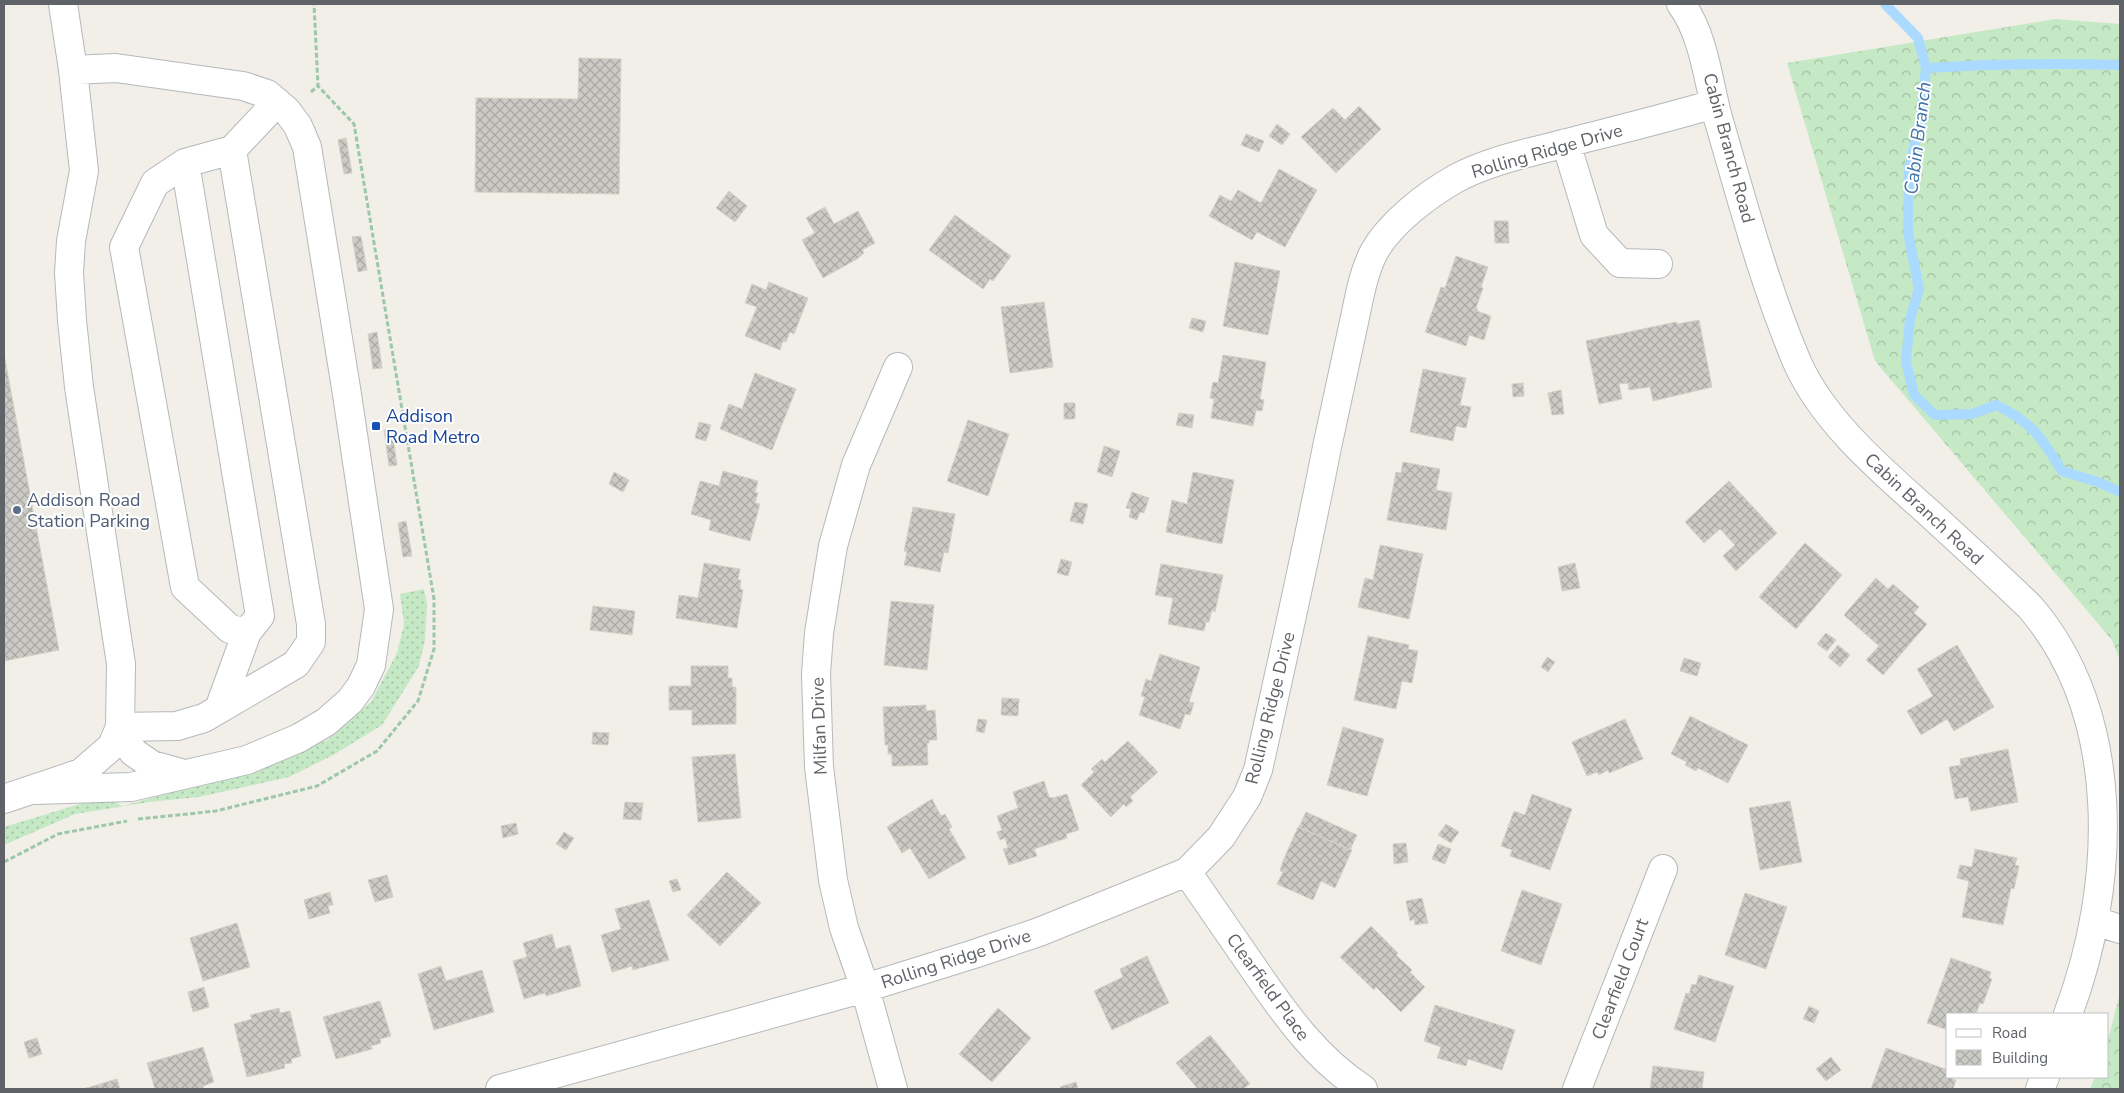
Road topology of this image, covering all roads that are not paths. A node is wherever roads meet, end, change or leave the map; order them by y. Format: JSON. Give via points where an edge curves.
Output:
{"nodes":[{"id":1,"x":62,"y":4,"type":"edge"},
{"id":2,"x":1680,"y":4,"type":"edge"},
{"id":3,"x":73,"y":70,"type":"junction"},
{"id":4,"x":277,"y":102,"type":"junction"},
{"id":5,"x":1714,"y":104,"type":"junction"},
{"id":6,"x":1566,"y":143,"type":"junction"},
{"id":7,"x":232,"y":150,"type":"junction"},
{"id":8,"x":185,"y":163,"type":"junction"},
{"id":9,"x":1658,"y":264,"type":"dead end"},
{"id":10,"x":898,"y":367,"type":"dead end"},
{"id":11,"x":247,"y":632,"type":"junction"},
{"id":12,"x":219,"y":709,"type":"junction"},
{"id":13,"x":120,"y":727,"type":"junction"},
{"id":14,"x":186,"y":774,"type":"junction"},
{"id":15,"x":35,"y":790,"type":"junction"},
{"id":16,"x":4,"y":799,"type":"edge"},
{"id":17,"x":1663,"y":869,"type":"dead end"},
{"id":18,"x":1187,"y":872,"type":"junction"},
{"id":19,"x":2108,"y":925,"type":"edge"},
{"id":20,"x":865,"y":988,"type":"junction"},
{"id":21,"x":2068,"y":1013,"type":"edge"},
{"id":22,"x":500,"y":1089,"type":"edge"},
{"id":23,"x":893,"y":1089,"type":"edge"},
{"id":24,"x":1363,"y":1089,"type":"edge"},
{"id":25,"x":1577,"y":1089,"type":"edge"}],
"edges":[{"from":1,"to":3,"type":"street"},
{"from":2,"to":5,"type":"street","name":"Cabin Branch Road","via":[[1706,63]]},
{"from":3,"to":4,"type":"street","via":[[116,68],[191,77],[243,86],[267,94]]},
{"from":3,"to":13,"type":"street","via":[[84,170],[71,241],[72,320],[78,387],[121,664]]},
{"from":4,"to":7,"type":"street"},
{"from":4,"to":14,"type":"street","via":[[298,126],[307,147],[352,426],[379,609],[378,624],[362,686],[326,722],[299,738],[247,760]]},
{"from":5,"to":6,"type":"street","name":"Rolling Ridge Drive"},
{"from":5,"to":19,"type":"street","name":"Cabin Branch Road","via":[[1776,306],[1798,364],[1814,392],[1856,446],[2030,607],[2048,628],[2074,676],[2094,736],[2102,796]]},
{"from":6,"to":9,"type":"street","via":[[1594,235],[1620,263]]},
{"from":6,"to":18,"type":"street","name":"Rolling Ridge Drive","via":[[1517,156],[1457,178],[1414,208],[1382,239],[1373,253],[1347,354],[1258,770],[1247,797],[1221,836]]},
{"from":7,"to":8,"type":"street"},
{"from":7,"to":12,"type":"street","via":[[311,624],[310,642],[296,664]]},
{"from":8,"to":11,"type":"street","via":[[260,616]]},
{"from":8,"to":11,"type":"street","via":[[155,183],[124,247],[185,587],[230,629]]},
{"from":10,"to":20,"type":"street","name":"Milfan Drive","via":[[856,465],[833,546],[816,674],[819,767],[833,880],[844,928]]},
{"from":11,"to":12,"type":"street"},
{"from":12,"to":13,"type":"street","via":[[204,718],[177,726]]},
{"from":13,"to":14,"type":"street","via":[[133,752],[152,765]]},
{"from":13,"to":15,"type":"street","via":[[112,746],[81,774]]},
{"from":14,"to":15,"type":"street","via":[[131,787]]},
{"from":15,"to":16,"type":"street"},
{"from":17,"to":25,"type":"street","name":"Clearfield Court"},
{"from":18,"to":20,"type":"street","name":"Rolling Ridge Drive","via":[[1039,932]]},
{"from":18,"to":24,"type":"street","name":"Clearfield Place","via":[[1290,1022],[1320,1055]]},
{"from":19,"to":21,"type":"street","name":"Cabin Branch Road","via":[[2088,956]]},
{"from":20,"to":22,"type":"street","name":"Rolling Ridge Drive"},
{"from":20,"to":23,"type":"street","name":"Milfan Drive"}]}
